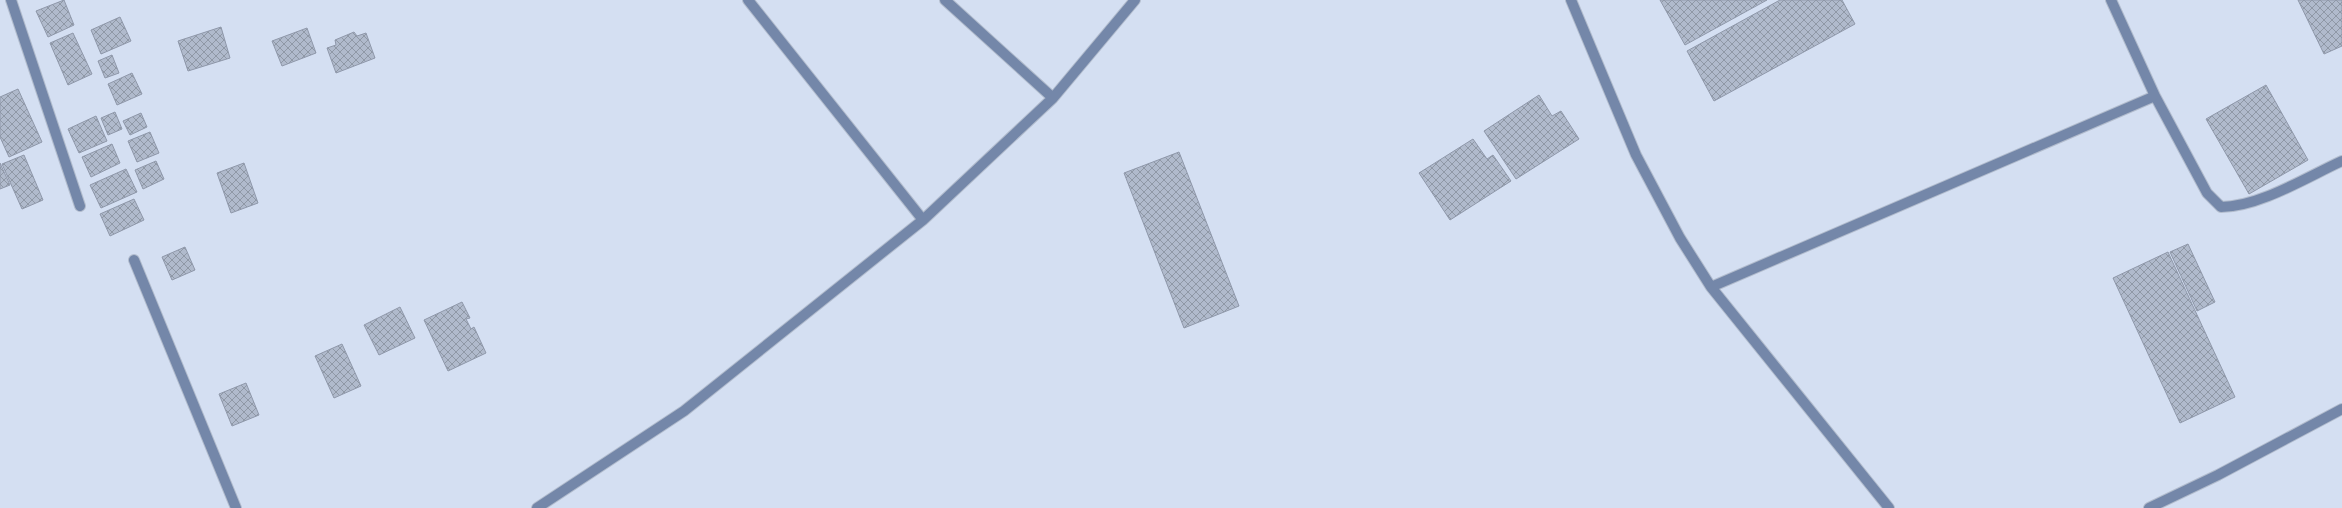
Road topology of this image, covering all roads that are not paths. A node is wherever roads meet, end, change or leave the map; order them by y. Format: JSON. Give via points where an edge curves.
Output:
{"nodes":[{"id":1,"x":11,"y":0,"type":"edge"},
{"id":2,"x":748,"y":0,"type":"edge"},
{"id":3,"x":945,"y":0,"type":"edge"},
{"id":4,"x":1135,"y":0,"type":"edge"},
{"id":5,"x":1571,"y":0,"type":"edge"},
{"id":6,"x":2111,"y":0,"type":"edge"},
{"id":7,"x":2155,"y":96,"type":"junction"},
{"id":8,"x":1053,"y":98,"type":"junction"},
{"id":9,"x":2342,"y":161,"type":"edge"},
{"id":10,"x":80,"y":206,"type":"dead end"},
{"id":11,"x":922,"y":220,"type":"junction"},
{"id":12,"x":134,"y":260,"type":"dead end"},
{"id":13,"x":1712,"y":287,"type":"junction"},
{"id":14,"x":2342,"y":409,"type":"edge"},
{"id":15,"x":236,"y":508,"type":"edge"},
{"id":16,"x":537,"y":508,"type":"edge"},
{"id":17,"x":1889,"y":508,"type":"edge"},
{"id":18,"x":2149,"y":508,"type":"edge"}],
"edges":[{"from":1,"to":10,"type":"street"},
{"from":2,"to":11,"type":"street"},
{"from":3,"to":8,"type":"street"},
{"from":4,"to":8,"type":"street"},
{"from":5,"to":13,"type":"street","via":[[1636,155],[1680,238]]},
{"from":6,"to":7,"type":"street"},
{"from":7,"to":9,"type":"street","via":[[2207,193],[2221,207],[2253,203]]},
{"from":7,"to":13,"type":"street"},
{"from":8,"to":11,"type":"street"},
{"from":11,"to":16,"type":"street","via":[[684,411]]},
{"from":12,"to":15,"type":"street"},
{"from":13,"to":17,"type":"street"},
{"from":14,"to":18,"type":"street","via":[[2218,475]]}]}
